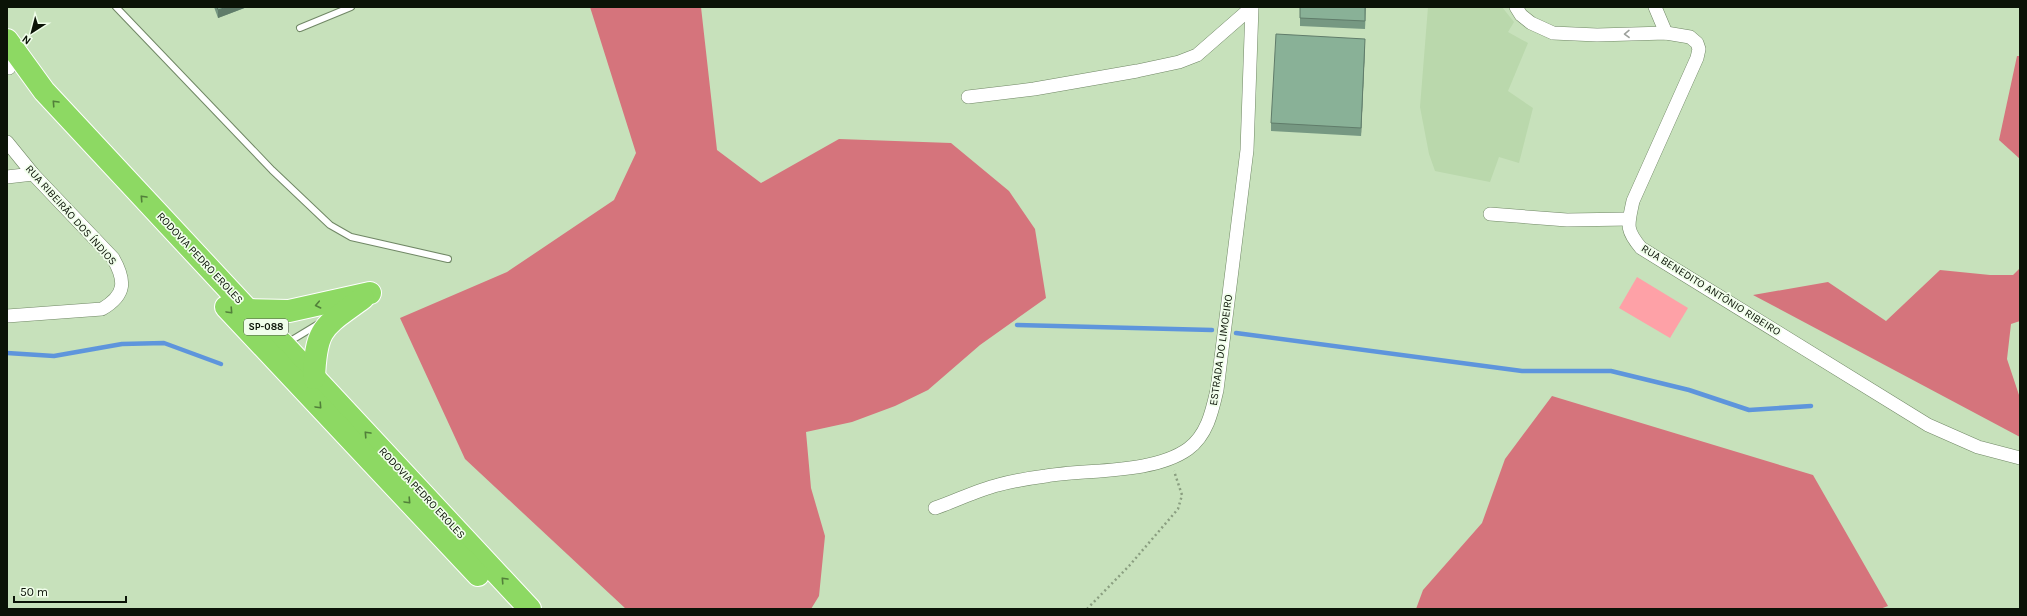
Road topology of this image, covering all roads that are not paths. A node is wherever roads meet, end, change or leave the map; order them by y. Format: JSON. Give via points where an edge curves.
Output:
{"nodes":[{"id":1,"x":116,"y":7,"type":"edge"},
{"id":2,"x":351,"y":7,"type":"edge"},
{"id":3,"x":1252,"y":7,"type":"edge"},
{"id":4,"x":1516,"y":7,"type":"edge"},
{"id":5,"x":1655,"y":7,"type":"edge"},
{"id":6,"x":300,"y":28,"type":"dead end"},
{"id":7,"x":1666,"y":33,"type":"junction"},
{"id":8,"x":7,"y":40,"type":"edge"},
{"id":9,"x":8,"y":66,"type":"edge"},
{"id":10,"x":968,"y":97,"type":"dead end"},
{"id":11,"x":7,"y":142,"type":"edge"},
{"id":12,"x":33,"y":174,"type":"junction"},
{"id":13,"x":7,"y":177,"type":"edge"},
{"id":14,"x":1490,"y":214,"type":"dead end"},
{"id":15,"x":1630,"y":218,"type":"junction"},
{"id":16,"x":448,"y":259,"type":"dead end"},
{"id":17,"x":370,"y":293,"type":"junction"},
{"id":18,"x":248,"y":310,"type":"junction"},
{"id":19,"x":7,"y":316,"type":"edge"},
{"id":20,"x":284,"y":344,"type":"junction"},
{"id":21,"x":314,"y":378,"type":"junction"},
{"id":22,"x":2020,"y":458,"type":"edge"},
{"id":23,"x":935,"y":508,"type":"dead end"},
{"id":24,"x":510,"y":609,"type":"edge"},
{"id":25,"x":530,"y":609,"type":"edge"}],
"edges":[{"from":1,"to":16,"type":"lane","via":[[272,170],[330,224],[351,237]]},
{"from":2,"to":6,"type":"lane"},
{"from":3,"to":10,"type":"street","via":[[1197,55],[1179,62],[1034,89]]},
{"from":3,"to":23,"type":"street","name":"ESTRADA DO LIMOEIRO","via":[[1247,150],[1217,390],[1210,420],[1202,433],[1188,448],[1170,458],[1132,467],[1090,473],[1047,475],[997,485]]},
{"from":7,"to":4,"type":"street","name":"RUA BENEDITO ANTÔNIO RIBEIRO","one_way":true,"via":[[1553,33],[1530,23]]},
{"from":5,"to":7,"type":"street"},
{"from":7,"to":15,"type":"street","name":"RUA BENEDITO ANTÔNIO RIBEIRO","via":[[1690,37],[1698,43],[1699,49],[1634,201]]},
{"from":18,"to":8,"type":"highway","name":"RODOVIA PEDRO EROLES","number":"SP-088","one_way":true,"via":[[44,91]]},
{"from":9,"to":24,"type":"highway","name":"RODOVIA PEDRO EROLES","number":"SP-088","one_way":true,"via":[[33,102]]},
{"from":11,"to":12,"type":"street","name":"RUA RIBEIRÃO DOS ÍNDIOS"},
{"from":12,"to":13,"type":"street"},
{"from":12,"to":19,"type":"street","name":"RUA RIBEIRÃO DOS ÍNDIOS","via":[[113,258],[122,284],[113,302],[102,309]]},
{"from":14,"to":15,"type":"street","via":[[1567,220]]},
{"from":15,"to":22,"type":"street","name":"RUA BENEDITO ANTÔNIO RIBEIRO","via":[[1630,234],[1641,248],[1928,425],[1978,447]]},
{"from":17,"to":18,"type":"highway","one_way":true,"via":[[289,311]]},
{"from":17,"to":20,"type":"lane"},
{"from":17,"to":21,"type":"highway","via":[[329,324],[320,336],[315,351]]},
{"from":18,"to":20,"type":"highway","name":"RODOVIA PEDRO EROLES","number":"SP-088"},
{"from":20,"to":21,"type":"highway","name":"RODOVIA PEDRO EROLES","number":"SP-088"},
{"from":25,"to":21,"type":"highway","name":"RODOVIA PEDRO EROLES","number":"SP-088","one_way":true}]}
